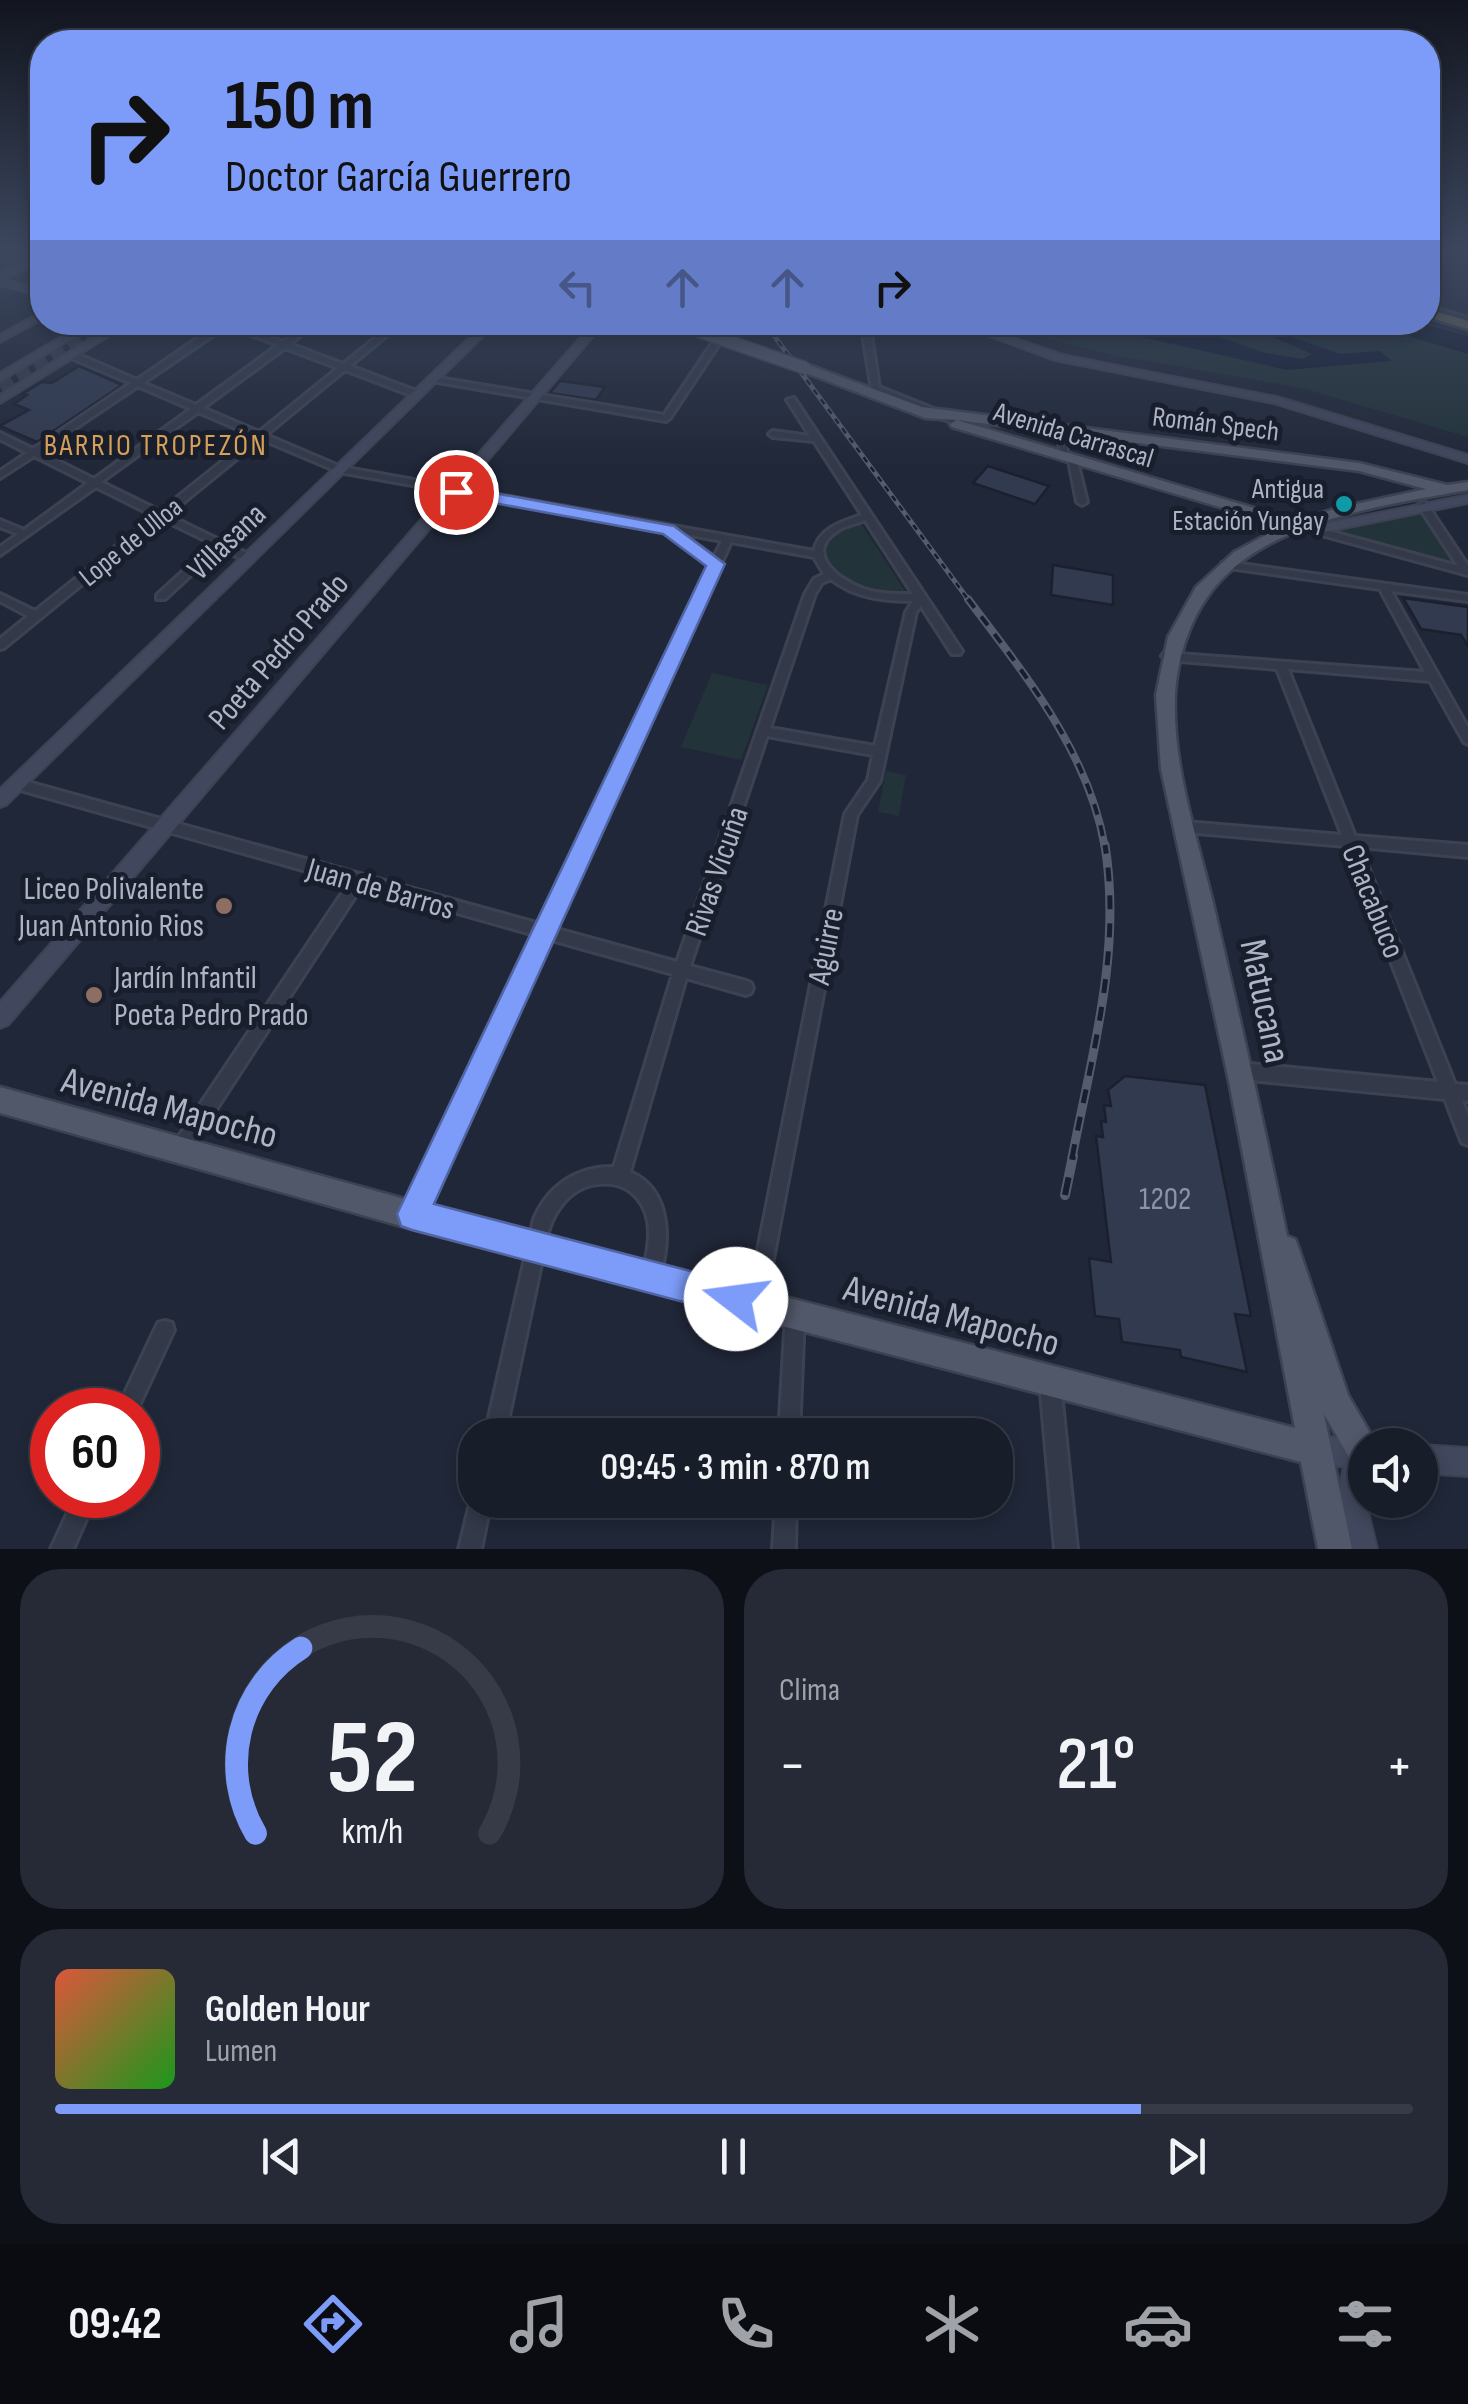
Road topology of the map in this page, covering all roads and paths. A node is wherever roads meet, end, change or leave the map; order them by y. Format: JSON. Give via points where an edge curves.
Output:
{"nodes":[{"id":1,"x":29,"y":323,"type":"edge"},
{"id":2,"x":73,"y":335,"type":"edge"},
{"id":3,"x":106,"y":335,"type":"edge"},
{"id":4,"x":208,"y":335,"type":"edge"},
{"id":5,"x":258,"y":335,"type":"edge"},
{"id":6,"x":297,"y":335,"type":"edge"},
{"id":7,"x":384,"y":335,"type":"edge"},
{"id":8,"x":478,"y":335,"type":"edge"},
{"id":9,"x":589,"y":335,"type":"edge"},
{"id":10,"x":708,"y":335,"type":"edge"},
{"id":11,"x":721,"y":335,"type":"edge"},
{"id":12,"x":866,"y":335,"type":"edge"},
{"id":13,"x":994,"y":335,"type":"edge"},
{"id":14,"x":1019,"y":335,"type":"edge"},
{"id":15,"x":0,"y":339,"type":"edge"},
{"id":16,"x":284,"y":345,"type":"junction"},
{"id":17,"x":74,"y":356,"type":"junction"},
{"id":18,"x":0,"y":359,"type":"edge"},
{"id":19,"x":21,"y":365,"type":"junction"},
{"id":20,"x":345,"y":368,"type":"junction"},
{"id":21,"x":49,"y":372,"type":"junction"},
{"id":22,"x":0,"y":378,"type":"edge"},
{"id":23,"x":432,"y":379,"type":"junction"},
{"id":24,"x":138,"y":383,"type":"junction"},
{"id":25,"x":416,"y":394,"type":"junction"},
{"id":26,"x":537,"y":396,"type":"junction"},
{"id":27,"x":0,"y":400,"type":"edge"},
{"id":28,"x":791,"y":400,"type":"dead end"},
{"id":29,"x":197,"y":408,"type":"junction"},
{"id":30,"x":961,"y":419,"type":"junction"},
{"id":31,"x":1060,"y":428,"type":"junction"},
{"id":32,"x":774,"y":434,"type":"dead end"},
{"id":33,"x":0,"y":436,"type":"edge"},
{"id":34,"x":262,"y":436,"type":"junction"},
{"id":35,"x":817,"y":440,"type":"junction"},
{"id":36,"x":1468,"y":450,"type":"edge"},
{"id":37,"x":34,"y":453,"type":"junction"},
{"id":38,"x":1069,"y":460,"type":"junction"},
{"id":39,"x":1468,"y":460,"type":"edge"},
{"id":40,"x":339,"y":469,"type":"junction"},
{"id":41,"x":0,"y":475,"type":"edge"},
{"id":42,"x":95,"y":483,"type":"junction"},
{"id":43,"x":1468,"y":486,"type":"edge"},
{"id":44,"x":1446,"y":489,"type":"junction"},
{"id":45,"x":456,"y":492,"type":"junction"},
{"id":46,"x":1468,"y":499,"type":"edge"},
{"id":47,"x":1082,"y":502,"type":"dead end"},
{"id":48,"x":1423,"y":505,"type":"junction"},
{"id":49,"x":162,"y":516,"type":"junction"},
{"id":50,"x":867,"y":516,"type":"junction"},
{"id":51,"x":0,"y":523,"type":"edge"},
{"id":52,"x":1305,"y":527,"type":"junction"},
{"id":53,"x":668,"y":530,"type":"junction"},
{"id":54,"x":24,"y":534,"type":"junction"},
{"id":55,"x":728,"y":540,"type":"junction"},
{"id":56,"x":219,"y":544,"type":"junction"},
{"id":57,"x":0,"y":552,"type":"edge"},
{"id":58,"x":819,"y":556,"type":"junction"},
{"id":59,"x":248,"y":558,"type":"junction"},
{"id":60,"x":716,"y":564,"type":"junction"},
{"id":61,"x":1226,"y":565,"type":"junction"},
{"id":62,"x":1467,"y":573,"type":"edge"},
{"id":63,"x":829,"y":576,"type":"junction"},
{"id":64,"x":1384,"y":586,"type":"junction"},
{"id":65,"x":0,"y":597,"type":"edge"},
{"id":66,"x":920,"y":597,"type":"junction"},
{"id":67,"x":161,"y":598,"type":"dead end"},
{"id":68,"x":1468,"y":598,"type":"edge"},
{"id":69,"x":36,"y":616,"type":"junction"},
{"id":70,"x":0,"y":646,"type":"edge"},
{"id":71,"x":956,"y":651,"type":"dead end"},
{"id":72,"x":1168,"y":656,"type":"junction"},
{"id":73,"x":1282,"y":665,"type":"junction"},
{"id":74,"x":1434,"y":677,"type":"junction"},
{"id":75,"x":1463,"y":722,"type":"edge"},
{"id":76,"x":764,"y":731,"type":"junction"},
{"id":77,"x":1468,"y":740,"type":"edge"},
{"id":78,"x":881,"y":752,"type":"junction"},
{"id":79,"x":17,"y":784,"type":"junction"},
{"id":80,"x":0,"y":800,"type":"edge"},
{"id":81,"x":166,"y":827,"type":"junction"},
{"id":82,"x":1185,"y":828,"type":"junction"},
{"id":83,"x":1350,"y":842,"type":"junction"},
{"id":84,"x":1468,"y":852,"type":"edge"},
{"id":85,"x":357,"y":882,"type":"junction"},
{"id":86,"x":543,"y":934,"type":"junction"},
{"id":87,"x":681,"y":971,"type":"junction"},
{"id":88,"x":746,"y":988,"type":"dead end"},
{"id":89,"x":0,"y":1018,"type":"edge"},
{"id":90,"x":1240,"y":1071,"type":"junction"},
{"id":91,"x":1450,"y":1091,"type":"junction"},
{"id":92,"x":1468,"y":1093,"type":"edge"},
{"id":93,"x":0,"y":1100,"type":"edge"},
{"id":94,"x":1468,"y":1137,"type":"edge"},
{"id":95,"x":179,"y":1151,"type":"junction"},
{"id":96,"x":620,"y":1176,"type":"junction"},
{"id":97,"x":412,"y":1214,"type":"junction"},
{"id":98,"x":1270,"y":1215,"type":"junction"},
{"id":99,"x":537,"y":1247,"type":"junction"},
{"id":100,"x":652,"y":1276,"type":"junction"},
{"id":101,"x":756,"y":1305,"type":"junction"},
{"id":102,"x":795,"y":1315,"type":"junction"},
{"id":103,"x":165,"y":1330,"type":"dead end"},
{"id":104,"x":1050,"y":1382,"type":"junction"},
{"id":105,"x":137,"y":1388,"type":"edge"},
{"id":106,"x":499,"y":1418,"type":"edge"},
{"id":107,"x":790,"y":1418,"type":"edge"},
{"id":108,"x":1349,"y":1428,"type":"edge"},
{"id":109,"x":1314,"y":1449,"type":"junction"},
{"id":110,"x":1348,"y":1453,"type":"edge"},
{"id":111,"x":1438,"y":1460,"type":"edge"},
{"id":112,"x":1468,"y":1462,"type":"edge"},
{"id":113,"x":77,"y":1518,"type":"edge"},
{"id":114,"x":477,"y":1518,"type":"edge"},
{"id":115,"x":785,"y":1518,"type":"edge"},
{"id":116,"x":1356,"y":1518,"type":"edge"},
{"id":117,"x":62,"y":1549,"type":"edge"},
{"id":118,"x":470,"y":1549,"type":"edge"},
{"id":119,"x":784,"y":1549,"type":"edge"},
{"id":120,"x":1066,"y":1549,"type":"edge"},
{"id":121,"x":1335,"y":1549,"type":"edge"},
{"id":122,"x":1362,"y":1549,"type":"edge"}],
"edges":[{"from":1,"to":15,"type":"street"},
{"from":2,"to":19,"type":"street"},
{"from":3,"to":17,"type":"street"},
{"from":4,"to":24,"type":"street"},
{"from":5,"to":16,"type":"street"},
{"from":6,"to":16,"type":"street"},
{"from":7,"to":20,"type":"street","name":"Lope de Ulloa"},
{"from":8,"to":23,"type":"street","name":"Villasana"},
{"from":9,"to":26,"type":"street","name":"Poeta Pedro Prado"},
{"from":10,"to":30,"type":"main road","name":"Avenida Carrascal","bridge":true},
{"from":11,"to":26,"type":"street","via":[[666,418]]},
{"from":12,"to":30,"type":"street","via":[[872,386]]},
{"from":13,"to":39,"type":"street","via":[[1059,358],[1276,400]]},
{"from":14,"to":36,"type":"street","via":[[1092,358],[1282,393]]},
{"from":16,"to":20,"type":"street"},
{"from":16,"to":29,"type":"street"},
{"from":17,"to":21,"type":"street"},
{"from":17,"to":24,"type":"street"},
{"from":18,"to":19,"type":"street"},
{"from":19,"to":21,"type":"street"},
{"from":19,"to":22,"type":"street"},
{"from":20,"to":25,"type":"street"},
{"from":20,"to":34,"type":"street","name":"Lope de Ulloa"},
{"from":21,"to":27,"type":"street"},
{"from":23,"to":25,"type":"street","name":"Villasana"},
{"from":23,"to":26,"type":"street"},
{"from":24,"to":29,"type":"street"},
{"from":24,"to":37,"type":"street"},
{"from":25,"to":40,"type":"street","name":"Villasana"},
{"from":26,"to":45,"type":"street","name":"Poeta Pedro Prado"},
{"from":28,"to":35,"type":"street"},
{"from":29,"to":34,"type":"street"},
{"from":29,"to":42,"type":"street"},
{"from":30,"to":31,"type":"main road","name":"Román Spech"},
{"from":30,"to":38,"type":"main road","name":"Avenida Carrascal","via":[[986,434]]},
{"from":31,"to":38,"type":"street"},
{"from":31,"to":44,"type":"main road","name":"Román Spech","via":[[1359,467]]},
{"from":32,"to":35,"type":"street"},
{"from":33,"to":37,"type":"street"},
{"from":34,"to":40,"type":"street"},
{"from":34,"to":49,"type":"street","name":"Lope de Ulloa"},
{"from":35,"to":50,"type":"street"},
{"from":37,"to":41,"type":"street"},
{"from":37,"to":42,"type":"street"},
{"from":38,"to":47,"type":"street"},
{"from":38,"to":52,"type":"main road","name":"Avenida Carrascal"},
{"from":40,"to":45,"type":"street"},
{"from":40,"to":59,"type":"street","name":"Villasana"},
{"from":42,"to":49,"type":"street"},
{"from":42,"to":54,"type":"street"},
{"from":43,"to":44,"type":"main road"},
{"from":44,"to":52,"type":"main road"},
{"from":45,"to":53,"type":"street"},
{"from":45,"to":81,"type":"street","name":"Poeta Pedro Prado"},
{"from":46,"to":48,"type":"street"},
{"from":48,"to":52,"type":"street"},
{"from":48,"to":62,"type":"street"},
{"from":49,"to":56,"type":"street"},
{"from":49,"to":69,"type":"street","name":"Lope de Ulloa"},
{"from":50,"to":58,"type":"street","via":[[832,530]]},
{"from":50,"to":66,"type":"street"},
{"from":51,"to":54,"type":"street"},
{"from":52,"to":61,"type":"main road","name":"Matucana"},
{"from":52,"to":62,"type":"street","name":"Avenida Carrascal"},
{"from":53,"to":55,"type":"street"},
{"from":53,"to":60,"type":"street"},
{"from":54,"to":57,"type":"street"},
{"from":55,"to":58,"type":"street"},
{"from":55,"to":60,"type":"street"},
{"from":56,"to":59,"type":"street"},
{"from":56,"to":67,"type":"street"},
{"from":58,"to":63,"type":"street"},
{"from":59,"to":79,"type":"street","name":"Villasana"},
{"from":60,"to":86,"type":"street"},
{"from":61,"to":64,"type":"street"},
{"from":61,"to":72,"type":"main road","name":"Matucana","via":[[1192,604]]},
{"from":63,"to":66,"type":"street","via":[[869,597]]},
{"from":63,"to":76,"type":"street","name":"Rivas Vicuña","via":[[812,588]]},
{"from":64,"to":68,"type":"street"},
{"from":64,"to":74,"type":"street"},
{"from":65,"to":69,"type":"street"},
{"from":66,"to":71,"type":"street"},
{"from":66,"to":78,"type":"street","name":"Aguirre","via":[[911,612]]},
{"from":69,"to":70,"type":"street","name":"Lope de Ulloa"},
{"from":72,"to":73,"type":"street"},
{"from":72,"to":82,"type":"main road","name":"Matucana","via":[[1166,736]]},
{"from":73,"to":74,"type":"street"},
{"from":73,"to":83,"type":"street","name":"Chacabuco"},
{"from":74,"to":75,"type":"street"},
{"from":75,"to":77,"type":"street"},
{"from":76,"to":78,"type":"street"},
{"from":76,"to":87,"type":"street","name":"Rivas Vicuña"},
{"from":78,"to":101,"type":"street","name":"Aguirre","via":[[874,780],[849,820]]},
{"from":79,"to":80,"type":"street","name":"Villasana"},
{"from":79,"to":81,"type":"street","name":"Juan de Barros"},
{"from":81,"to":85,"type":"street","name":"Juan de Barros"},
{"from":81,"to":89,"type":"street","name":"Poeta Pedro Prado"},
{"from":82,"to":83,"type":"street"},
{"from":82,"to":90,"type":"main road","name":"Matucana"},
{"from":83,"to":84,"type":"street"},
{"from":83,"to":91,"type":"street","name":"Chacabuco"},
{"from":85,"to":86,"type":"street","name":"Juan de Barros"},
{"from":85,"to":95,"type":"street"},
{"from":86,"to":87,"type":"street","name":"Juan de Barros"},
{"from":86,"to":97,"type":"street"},
{"from":87,"to":88,"type":"street","name":"Juan de Barros"},
{"from":87,"to":96,"type":"street","name":"Rivas Vicuña"},
{"from":90,"to":91,"type":"street"},
{"from":90,"to":98,"type":"main road","name":"Matucana"},
{"from":91,"to":92,"type":"street"},
{"from":91,"to":94,"type":"street","name":"Chacabuco"},
{"from":93,"to":95,"type":"main road","name":"Avenida Mapocho"},
{"from":95,"to":97,"type":"main road","name":"Avenida Mapocho"},
{"from":96,"to":99,"type":"street","via":[[590,1176],[566,1188],[546,1211]]},
{"from":96,"to":100,"type":"street","via":[[641,1189],[654,1210]]},
{"from":97,"to":99,"type":"main road","name":"Avenida Mapocho"},
{"from":98,"to":108,"type":"main road"},
{"from":98,"to":109,"type":"main road","name":"Matucana"},
{"from":99,"to":100,"type":"main road","name":"Avenida Mapocho"},
{"from":99,"to":106,"type":"street"},
{"from":100,"to":101,"type":"main road","name":"Avenida Mapocho"},
{"from":101,"to":102,"type":"main road","name":"Avenida Mapocho"},
{"from":102,"to":104,"type":"main road","name":"Avenida Mapocho"},
{"from":102,"to":107,"type":"street"},
{"from":103,"to":105,"type":"street"},
{"from":104,"to":109,"type":"main road","name":"Avenida Mapocho"},
{"from":104,"to":120,"type":"street"},
{"from":109,"to":110,"type":"street","name":"Avenida Mapocho"},
{"from":109,"to":121,"type":"main road","name":"Matucana"},
{"from":111,"to":112,"type":"street"},
{"from":113,"to":117,"type":"street"},
{"from":114,"to":118,"type":"street"},
{"from":115,"to":119,"type":"street"},
{"from":116,"to":122,"type":"street"}]}
